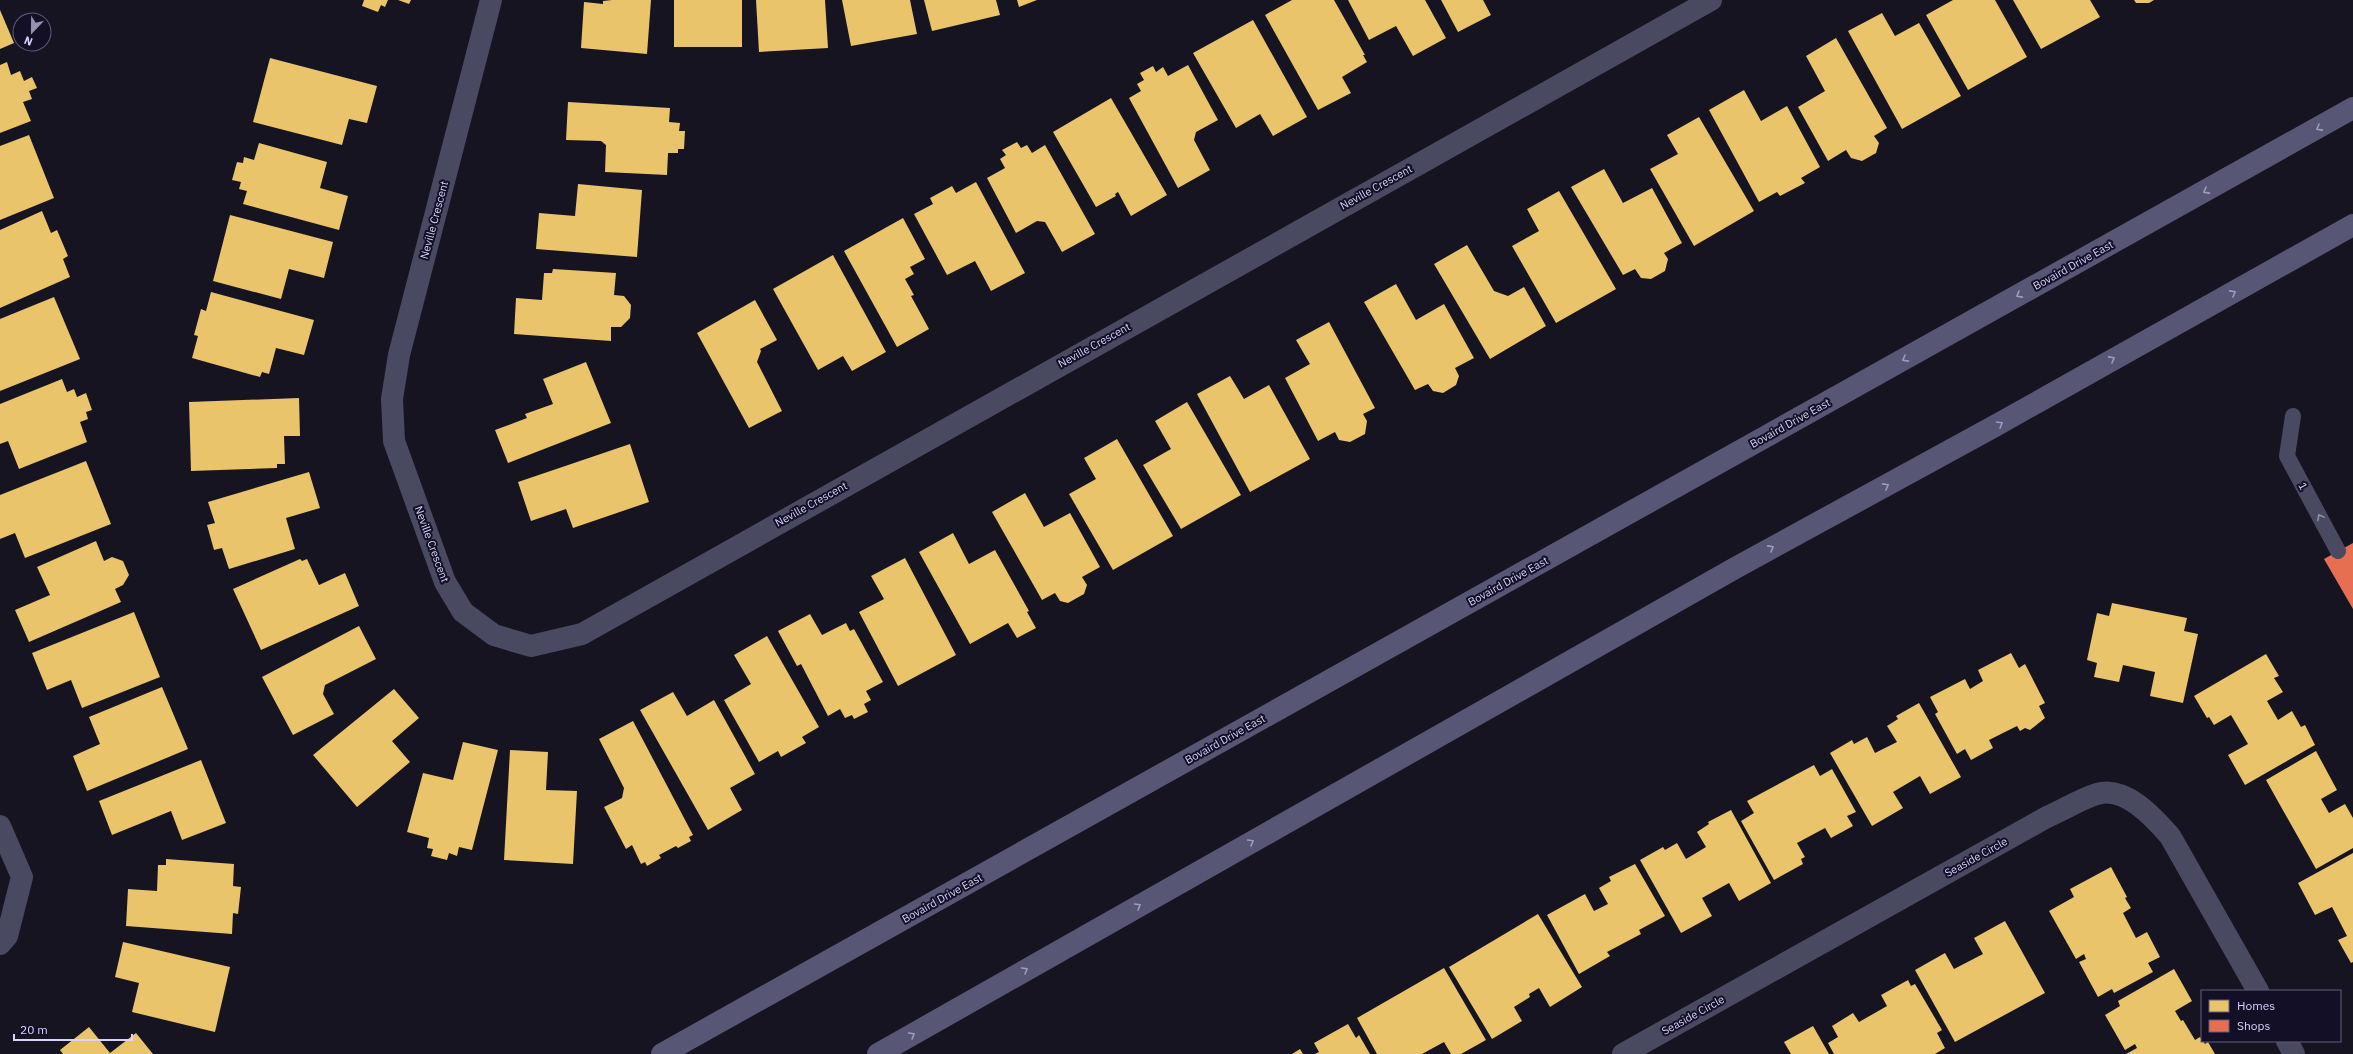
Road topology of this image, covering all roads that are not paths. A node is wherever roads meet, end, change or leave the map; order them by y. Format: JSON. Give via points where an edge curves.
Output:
{"nodes":[{"id":1,"x":491,"y":0,"type":"edge"},
{"id":2,"x":1711,"y":0,"type":"edge"},
{"id":3,"x":2353,"y":108,"type":"edge"},
{"id":4,"x":2353,"y":225,"type":"edge"},
{"id":5,"x":2293,"y":416,"type":"dead end"},
{"id":6,"x":2338,"y":551,"type":"dead end"},
{"id":7,"x":0,"y":826,"type":"edge"},
{"id":8,"x":0,"y":944,"type":"edge"},
{"id":9,"x":2257,"y":990,"type":"edge"},
{"id":10,"x":2288,"y":1042,"type":"edge"},
{"id":11,"x":662,"y":1054,"type":"edge"},
{"id":12,"x":878,"y":1054,"type":"edge"},
{"id":13,"x":1623,"y":1054,"type":"edge"},
{"id":14,"x":2294,"y":1054,"type":"edge"}],
"edges":[{"from":1,"to":2,"type":"street","name":"Neville Crescent","via":[[399,355],[392,399],[394,441],[445,582],[463,612],[494,635],[531,646],[582,634]]},
{"from":3,"to":11,"type":"main road","name":"Bovaird Drive East","one_way":true},
{"from":12,"to":4,"type":"main road","one_way":true,"via":[[1737,567]]},
{"from":6,"to":5,"type":"lane","name":"1","one_way":true,"via":[[2287,456]]},
{"from":7,"to":8,"type":"street","via":[[22,877],[7,936]]},
{"from":9,"to":13,"type":"street","name":"Seaside Circle","via":[[2170,836],[2138,804],[2111,792],[2098,793],[2047,817]]},
{"from":10,"to":14,"type":"street"}]}
